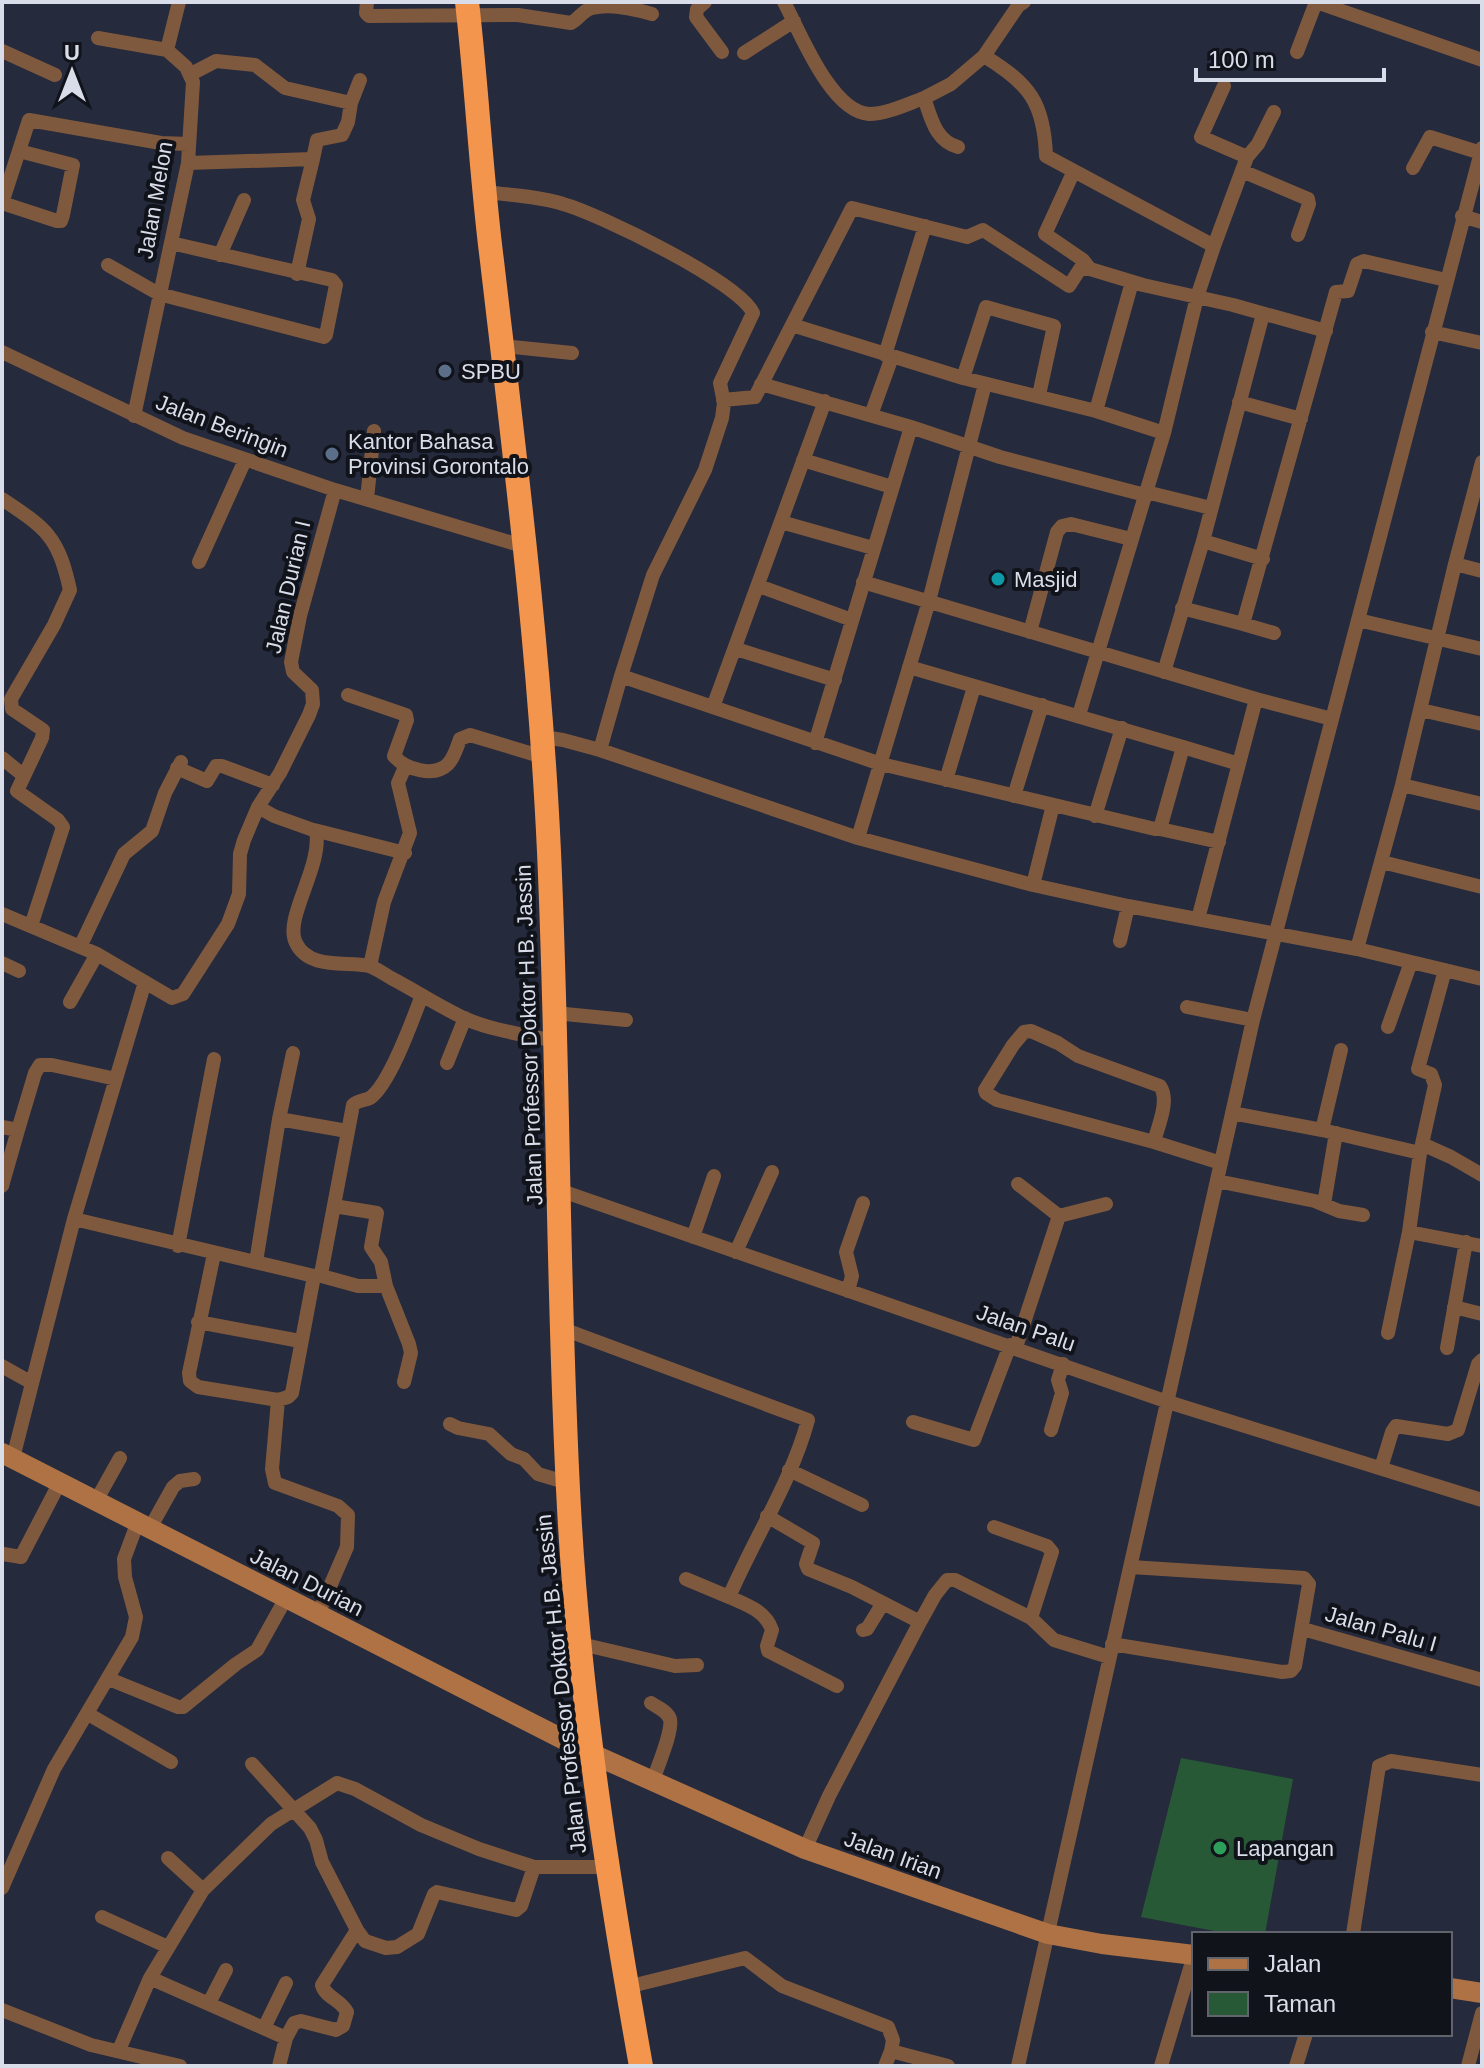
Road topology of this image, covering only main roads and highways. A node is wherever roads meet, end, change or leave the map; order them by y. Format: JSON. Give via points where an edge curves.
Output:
{"nodes":[{"id":1,"x":468,"y":9,"type":"edge"},
{"id":2,"x":641,"y":2066,"type":"edge"}],
"edges":[{"from":1,"to":2,"type":"highway","name":"Jalan Professor Doktor H.B. Jassin","via":[[543,747],[568,1483],[590,1753]]}]}
